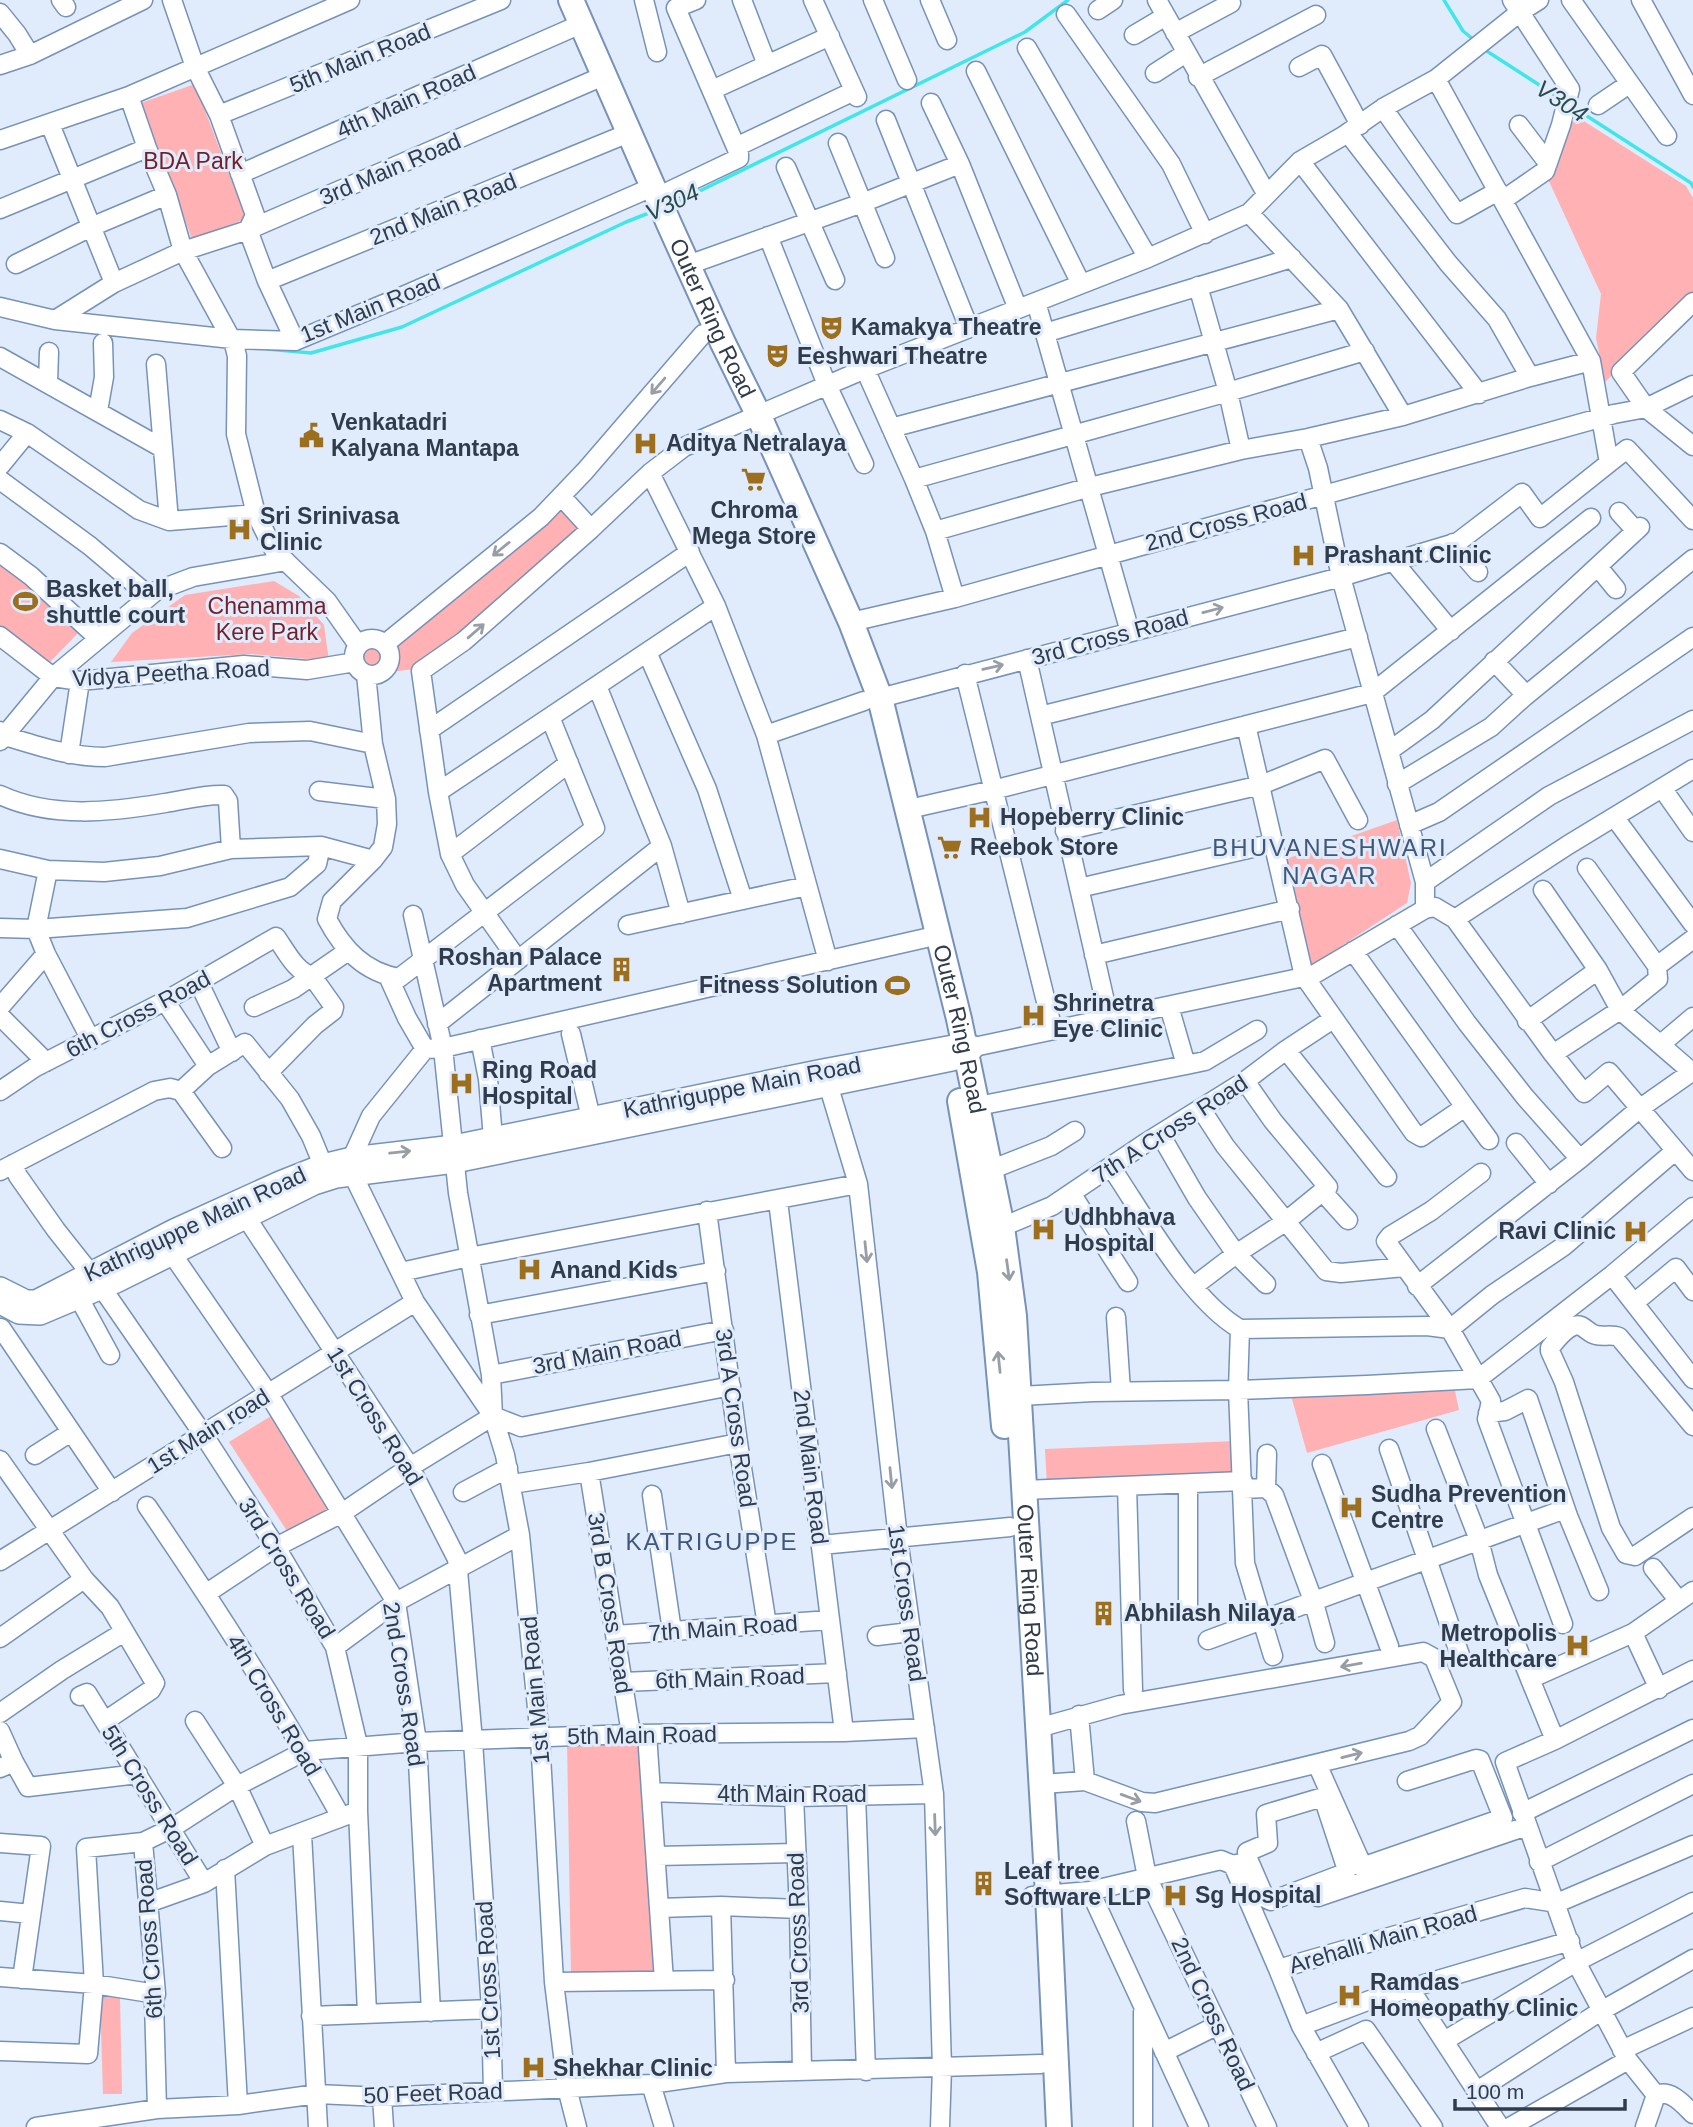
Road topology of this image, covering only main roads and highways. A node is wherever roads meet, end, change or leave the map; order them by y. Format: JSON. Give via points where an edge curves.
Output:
{"nodes":[{"id":1,"x":559,"y":0,"type":"edge"},
{"id":2,"x":571,"y":0,"type":"edge"},
{"id":3,"x":651,"y":199,"type":"junction"},
{"id":4,"x":663,"y":227,"type":"junction"},
{"id":5,"x":751,"y":416,"type":"junction"},
{"id":6,"x":872,"y":699,"type":"junction"},
{"id":7,"x":961,"y":1051,"type":"junction"},
{"id":8,"x":455,"y":1154,"type":"junction"},
{"id":9,"x":352,"y":1167,"type":"junction"},
{"id":10,"x":166,"y":1245,"type":"junction"},
{"id":11,"x":96,"y":1281,"type":"junction"},
{"id":12,"x":0,"y":1288,"type":"edge"},
{"id":13,"x":0,"y":1303,"type":"edge"},
{"id":14,"x":1040,"y":1895,"type":"junction"},
{"id":15,"x":1042,"y":2127,"type":"edge"},
{"id":16,"x":1059,"y":2127,"type":"edge"}],
"edges":[{"from":1,"to":3,"type":"highway","name":"Outer Ring Road"},
{"from":2,"to":3,"type":"highway","name":"Outer Ring Road"},
{"from":3,"to":4,"type":"highway","name":"Outer Ring Road"},
{"from":4,"to":5,"type":"highway","name":"Outer Ring Road","via":[[688,265]]},
{"from":4,"to":5,"type":"highway","name":"Outer Ring Road","via":[[703,334]]},
{"from":5,"to":6,"type":"highway","name":"Outer Ring Road","via":[[836,630]]},
{"from":5,"to":6,"type":"highway","name":"Outer Ring Road","via":[[850,622]]},
{"from":6,"to":7,"type":"highway","name":"Outer Ring Road","via":[[909,810]]},
{"from":6,"to":7,"type":"highway","name":"Outer Ring Road","via":[[872,719],[926,938]]},
{"from":7,"to":8,"type":"main road","name":"Kathriguppe Main Road","via":[[828,1084]]},
{"from":7,"to":8,"type":"main road","name":"Kathriguppe Main Road","via":[[823,1070],[494,1138]]},
{"from":14,"to":7,"type":"highway","name":"Outer Ring Road","one_way":true,"via":[[1003,1399]]},
{"from":7,"to":14,"type":"highway","name":"Outer Ring Road","one_way":true,"via":[[978,1106],[1014,1317],[1042,1784]]},
{"from":8,"to":9,"type":"main road","name":"Kathriguppe Main Road"},
{"from":9,"to":10,"type":"main road","name":"Kathriguppe Main Road","via":[[246,1217]]},
{"from":9,"to":10,"type":"main road","name":"Kathriguppe Main Road","via":[[323,1165],[280,1181]]},
{"from":10,"to":11,"type":"main road","name":"Kathriguppe Main Road"},
{"from":11,"to":12,"type":"main road","name":"Kathriguppe Main Road","via":[[36,1301]]},
{"from":11,"to":13,"type":"main road","name":"Kathriguppe Main Road","via":[[79,1298],[40,1314],[19,1313]]},
{"from":14,"to":15,"type":"highway","name":"Outer Ring Road"},
{"from":14,"to":16,"type":"highway","name":"Outer Ring Road"}]}
